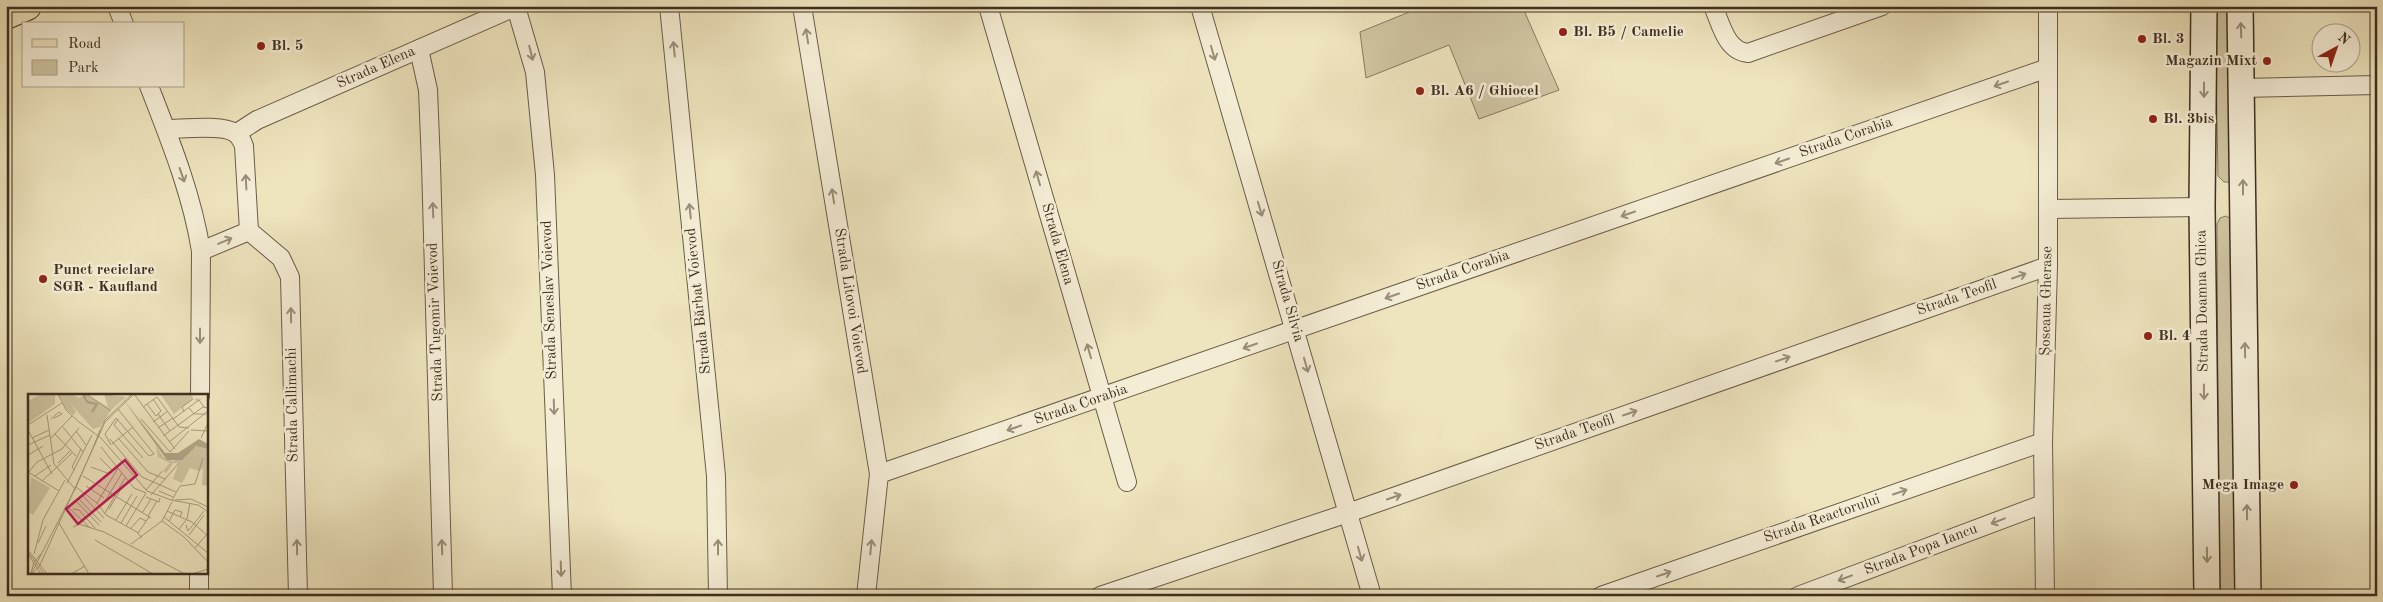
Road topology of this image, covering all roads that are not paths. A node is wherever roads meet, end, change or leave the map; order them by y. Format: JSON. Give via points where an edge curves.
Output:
{"nodes":[{"id":1,"x":27,"y":6,"type":"edge"},
{"id":2,"x":117,"y":6,"type":"edge"},
{"id":3,"x":669,"y":6,"type":"edge"},
{"id":4,"x":802,"y":6,"type":"edge"},
{"id":5,"x":988,"y":6,"type":"edge"},
{"id":6,"x":1200,"y":6,"type":"edge"},
{"id":7,"x":1713,"y":6,"type":"edge"},
{"id":8,"x":1882,"y":6,"type":"edge"},
{"id":9,"x":2048,"y":6,"type":"edge"},
{"id":10,"x":2204,"y":6,"type":"edge"},
{"id":11,"x":2240,"y":6,"type":"edge"},
{"id":12,"x":516,"y":7,"type":"edge"},
{"id":13,"x":6,"y":15,"type":"edge"},
{"id":14,"x":123,"y":22,"type":"edge"},
{"id":15,"x":420,"y":49,"type":"junction"},
{"id":16,"x":2048,"y":68,"type":"junction"},
{"id":17,"x":2377,"y":86,"type":"edge"},
{"id":18,"x":150,"y":88,"type":"edge"},
{"id":19,"x":2242,"y":88,"type":"junction"},
{"id":20,"x":166,"y":129,"type":"junction"},
{"id":21,"x":236,"y":133,"type":"junction"},
{"id":22,"x":2202,"y":207,"type":"junction"},
{"id":23,"x":2048,"y":209,"type":"junction"},
{"id":24,"x":249,"y":231,"type":"junction"},
{"id":25,"x":201,"y":251,"type":"junction"},
{"id":26,"x":2048,"y":266,"type":"junction"},
{"id":27,"x":1296,"y":329,"type":"junction"},
{"id":28,"x":200,"y":394,"type":"edge"},
{"id":29,"x":1102,"y":398,"type":"junction"},
{"id":30,"x":2043,"y":442,"type":"junction"},
{"id":31,"x":879,"y":474,"type":"junction"},
{"id":32,"x":1127,"y":482,"type":"dead end"},
{"id":33,"x":2043,"y":504,"type":"junction"},
{"id":34,"x":1348,"y":513,"type":"junction"},
{"id":35,"x":199,"y":574,"type":"edge"},
{"id":36,"x":199,"y":596,"type":"edge"},
{"id":37,"x":298,"y":596,"type":"edge"},
{"id":38,"x":443,"y":596,"type":"edge"},
{"id":39,"x":562,"y":596,"type":"edge"},
{"id":40,"x":718,"y":596,"type":"edge"},
{"id":41,"x":866,"y":596,"type":"edge"},
{"id":42,"x":1100,"y":596,"type":"edge"},
{"id":43,"x":1372,"y":596,"type":"edge"},
{"id":44,"x":1601,"y":596,"type":"edge"},
{"id":45,"x":1798,"y":596,"type":"edge"},
{"id":46,"x":2045,"y":596,"type":"edge"},
{"id":47,"x":2207,"y":596,"type":"edge"},
{"id":48,"x":2248,"y":596,"type":"edge"}],
"edges":[{"from":1,"to":13,"type":"main road"},
{"from":2,"to":14,"type":"street"},
{"from":40,"to":3,"type":"street","name":"Strada Bărbat Voievod","one_way":true,"via":[[716,476]]},
{"from":31,"to":4,"type":"street","name":"Strada Litovoi Voievod","one_way":true},
{"from":29,"to":5,"type":"street","name":"Strada Elena","one_way":true},
{"from":6,"to":27,"type":"street","name":"Strada Silvia","one_way":true},
{"from":7,"to":8,"type":"street","via":[[1730,44],[1737,52],[1748,54]]},
{"from":9,"to":16,"type":"street","name":"Șoseaua Gherase"},
{"from":10,"to":22,"type":"main road","name":"Strada Doamna Ghica","one_way":true},
{"from":19,"to":11,"type":"main road","one_way":true},
{"from":12,"to":15,"type":"street","name":"Strada Elena"},
{"from":12,"to":39,"type":"street","name":"Strada Seneslav Voievod","one_way":true,"via":[[535,72],[545,175]]},
{"from":15,"to":21,"type":"street","name":"Strada Elena","via":[[257,120]]},
{"from":38,"to":15,"type":"street","name":"Strada Tugomir Voievod","one_way":true,"via":[[431,155],[428,90]]},
{"from":16,"to":23,"type":"street","name":"Șoseaua Gherase"},
{"from":16,"to":27,"type":"street","name":"Strada Corabia","one_way":true},
{"from":17,"to":19,"type":"street"},
{"from":18,"to":20,"type":"street"},
{"from":48,"to":19,"type":"main road","one_way":true},
{"from":20,"to":21,"type":"street","via":[[224,129]]},
{"from":20,"to":25,"type":"street","one_way":true,"via":[[192,206]]},
{"from":24,"to":21,"type":"street","one_way":true,"via":[[244,146]]},
{"from":22,"to":23,"type":"street"},
{"from":22,"to":47,"type":"main road","name":"Strada Doamna Ghica","one_way":true},
{"from":23,"to":26,"type":"street","name":"Șoseaua Gherase"},
{"from":25,"to":24,"type":"street","one_way":true},
{"from":37,"to":24,"type":"street","name":"Strada Callimachi","one_way":true,"via":[[290,276],[281,258]]},
{"from":25,"to":28,"type":"street","one_way":true},
{"from":26,"to":30,"type":"street","name":"Șoseaua Gherase"},
{"from":34,"to":26,"type":"street","name":"Strada Teofil","one_way":true},
{"from":27,"to":29,"type":"street","name":"Strada Corabia","one_way":true},
{"from":27,"to":34,"type":"street","name":"Strada Silvia","one_way":true},
{"from":29,"to":31,"type":"street","name":"Strada Corabia","one_way":true},
{"from":29,"to":32,"type":"street","name":"Strada Elena"},
{"from":30,"to":33,"type":"street","name":"Șoseaua Gherase"},
{"from":44,"to":30,"type":"street","name":"Strada Reactorului","one_way":true},
{"from":41,"to":31,"type":"street","name":"Strada Litovoi Voievod","one_way":true},
{"from":33,"to":45,"type":"street","name":"Strada Popa Iancu","one_way":true},
{"from":33,"to":46,"type":"street","name":"Șoseaua Gherase"},
{"from":34,"to":42,"type":"street","name":"Strada Teofil"},
{"from":34,"to":43,"type":"street","name":"Strada Silvia","one_way":true},
{"from":35,"to":36,"type":"street"}]}
